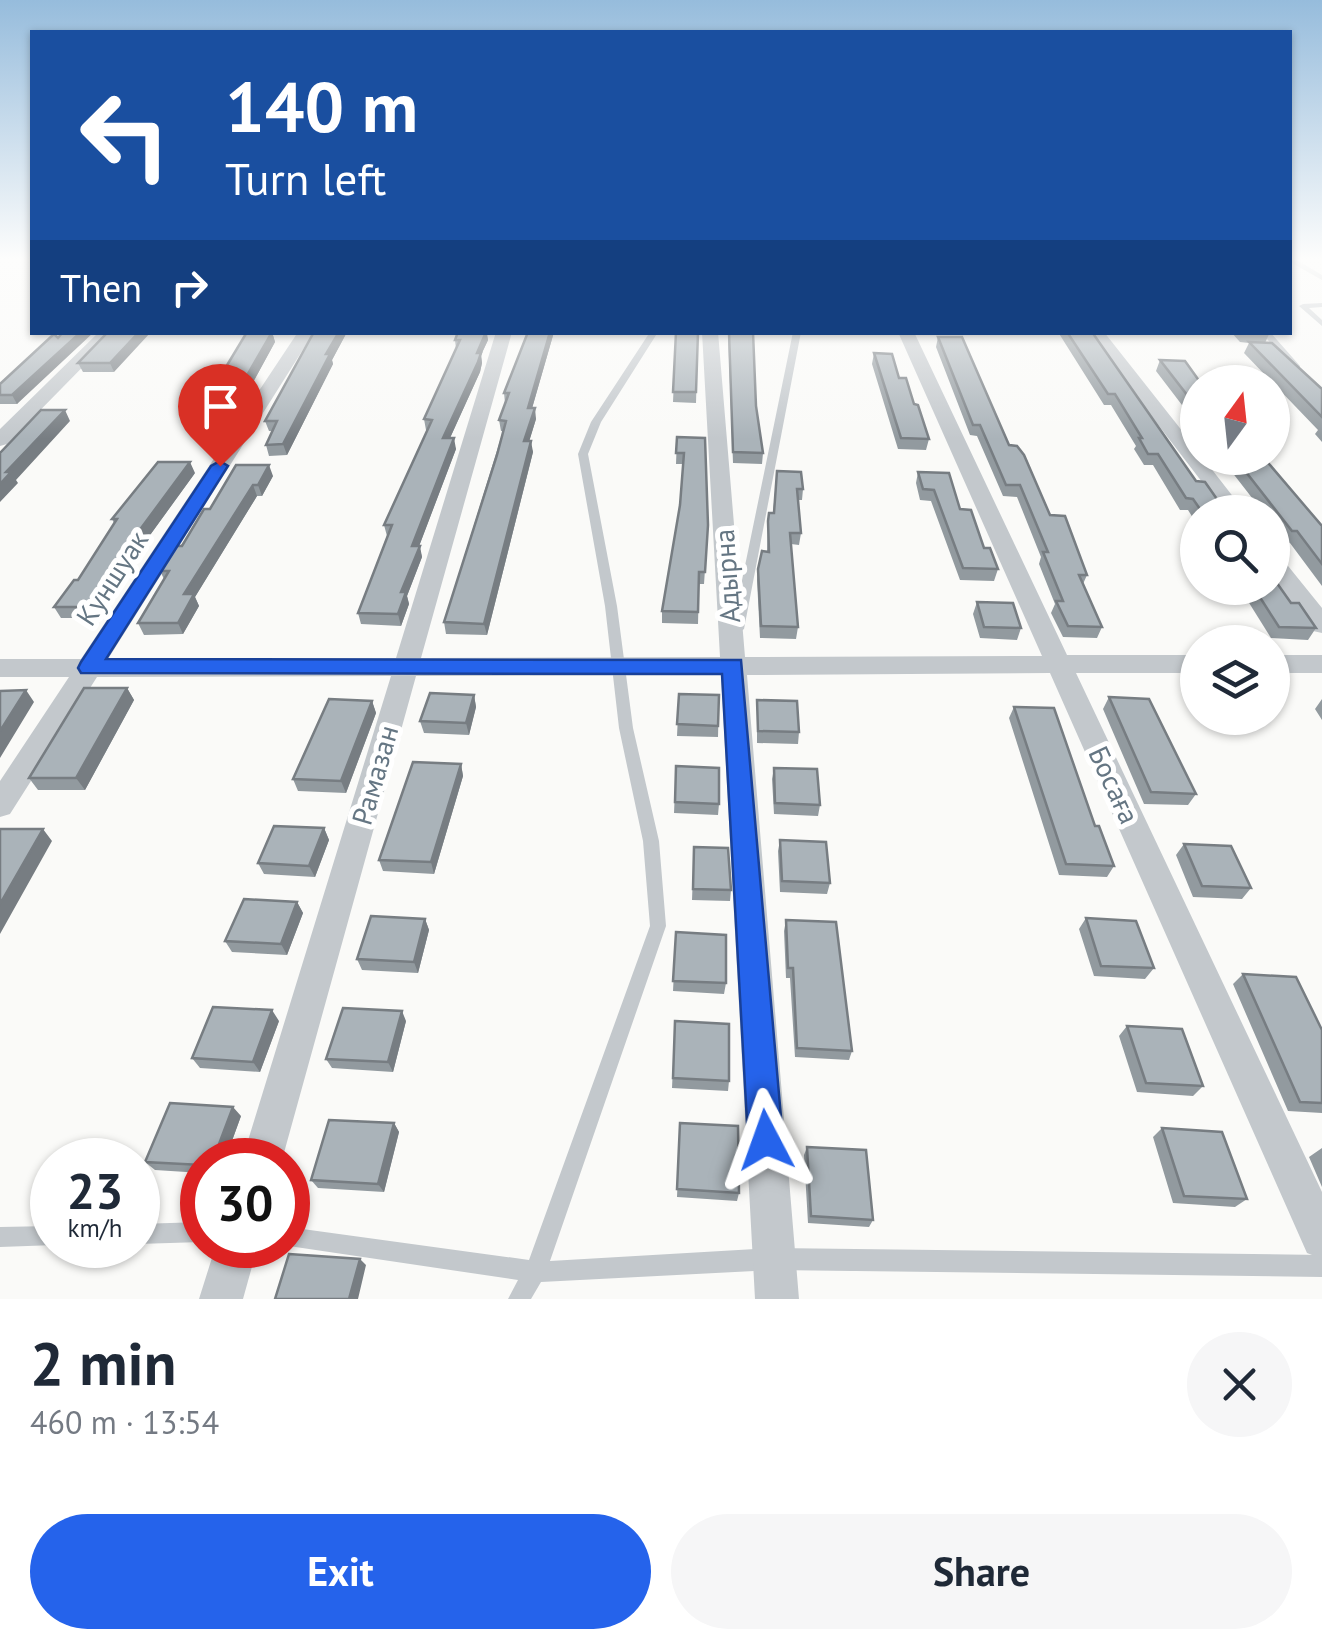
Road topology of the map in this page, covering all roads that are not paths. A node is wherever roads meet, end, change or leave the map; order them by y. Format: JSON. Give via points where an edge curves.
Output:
{"nodes":[{"id":1,"x":106,"y":335,"type":"edge"},
{"id":2,"x":304,"y":335,"type":"edge"},
{"id":3,"x":503,"y":335,"type":"edge"},
{"id":4,"x":652,"y":335,"type":"edge"},
{"id":5,"x":710,"y":335,"type":"edge"},
{"id":6,"x":797,"y":335,"type":"edge"},
{"id":7,"x":907,"y":335,"type":"edge"},
{"id":8,"x":1097,"y":335,"type":"edge"},
{"id":9,"x":1268,"y":335,"type":"edge"},
{"id":10,"x":1311,"y":384,"type":"edge"},
{"id":11,"x":0,"y":440,"type":"edge"},
{"id":12,"x":1221,"y":495,"type":"edge"},
{"id":13,"x":1290,"y":584,"type":"edge"},
{"id":14,"x":1322,"y":625,"type":"edge"},
{"id":15,"x":733,"y":662,"type":"junction"},
{"id":16,"x":1180,"y":664,"type":"edge"},
{"id":17,"x":1290,"y":664,"type":"edge"},
{"id":18,"x":1322,"y":664,"type":"edge"},
{"id":19,"x":1059,"y":665,"type":"junction"},
{"id":20,"x":618,"y":666,"type":"junction"},
{"id":21,"x":406,"y":667,"type":"junction"},
{"id":22,"x":0,"y":668,"type":"edge"},
{"id":23,"x":89,"y":668,"type":"junction"},
{"id":24,"x":0,"y":805,"type":"edge"},
{"id":25,"x":268,"y":1138,"type":"edge"},
{"id":26,"x":30,"y":1236,"type":"edge"},
{"id":27,"x":0,"y":1237,"type":"edge"},
{"id":28,"x":1322,"y":1238,"type":"edge"},
{"id":29,"x":310,"y":1240,"type":"edge"},
{"id":30,"x":774,"y":1258,"type":"junction"},
{"id":31,"x":1322,"y":1266,"type":"edge"},
{"id":32,"x":230,"y":1268,"type":"edge"},
{"id":33,"x":535,"y":1272,"type":"junction"},
{"id":34,"x":221,"y":1299,"type":"edge"},
{"id":35,"x":520,"y":1299,"type":"edge"},
{"id":36,"x":777,"y":1299,"type":"edge"}],
"edges":[{"from":1,"to":11,"type":"street"},
{"from":2,"to":23,"type":"street","name":"Куншуак"},
{"from":3,"to":21,"type":"street","name":"Рамазан"},
{"from":4,"to":20,"type":"lane","via":[[582,454]]},
{"from":5,"to":15,"type":"street","name":"Адырна"},
{"from":6,"to":15,"type":"lane"},
{"from":7,"to":19,"type":"street","name":"Босаға"},
{"from":8,"to":12,"type":"street"},
{"from":9,"to":10,"type":"lane"},
{"from":13,"to":14,"type":"street"},
{"from":15,"to":19,"type":"street"},
{"from":15,"to":20,"type":"street"},
{"from":15,"to":30,"type":"street","name":"Адырна"},
{"from":16,"to":19,"type":"street"},
{"from":17,"to":18,"type":"street"},
{"from":19,"to":28,"type":"street","name":"Босаға"},
{"from":20,"to":21,"type":"street"},
{"from":20,"to":33,"type":"lane","via":[[650,841],[658,926]]},
{"from":21,"to":23,"type":"street"},
{"from":21,"to":25,"type":"street","name":"Рамазан"},
{"from":22,"to":23,"type":"street"},
{"from":23,"to":24,"type":"street","name":"Куншуак"},
{"from":26,"to":27,"type":"lane"},
{"from":29,"to":33,"type":"lane"},
{"from":30,"to":31,"type":"lane"},
{"from":30,"to":33,"type":"lane"},
{"from":30,"to":36,"type":"street","name":"Адырна"},
{"from":32,"to":34,"type":"street"},
{"from":33,"to":35,"type":"lane"}]}
